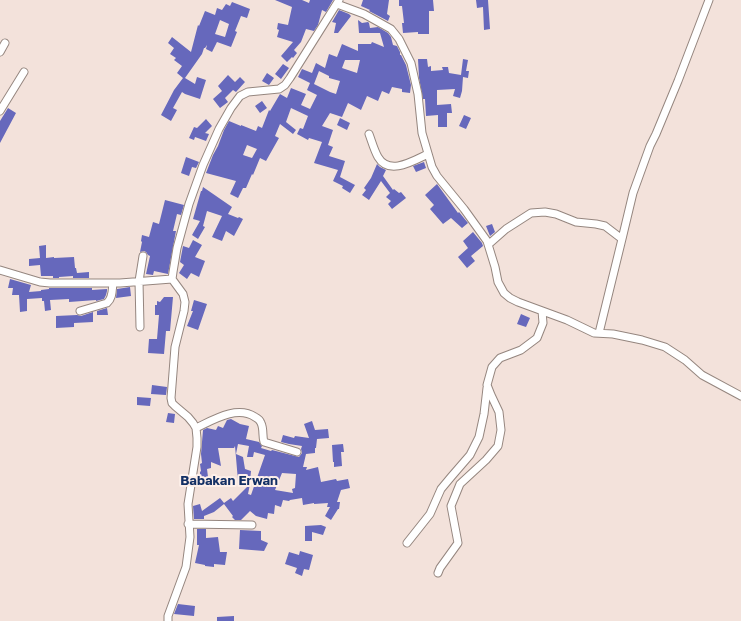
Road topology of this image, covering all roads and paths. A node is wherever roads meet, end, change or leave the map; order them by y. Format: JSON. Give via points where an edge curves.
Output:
{"nodes":[{"id":1,"x":709,"y":0,"type":"edge"},
{"id":2,"x":338,"y":2,"type":"edge"},
{"id":3,"x":5,"y":43,"type":"dead end"},
{"id":4,"x":0,"y":52,"type":"edge"},
{"id":5,"x":24,"y":72,"type":"dead end"},
{"id":6,"x":1,"y":108,"type":"edge"},
{"id":7,"x":369,"y":134,"type":"dead end"},
{"id":8,"x":428,"y":154,"type":"junction"},
{"id":9,"x":622,"y":239,"type":"junction"},
{"id":10,"x":489,"y":244,"type":"junction"},
{"id":11,"x":143,"y":256,"type":"dead end"},
{"id":12,"x":0,"y":270,"type":"edge"},
{"id":13,"x":172,"y":279,"type":"junction"},
{"id":14,"x":139,"y":281,"type":"junction"},
{"id":15,"x":113,"y":283,"type":"junction"},
{"id":16,"x":80,"y":310,"type":"dead end"},
{"id":17,"x":542,"y":311,"type":"junction"},
{"id":18,"x":140,"y":327,"type":"dead end"},
{"id":19,"x":599,"y":333,"type":"junction"},
{"id":20,"x":487,"y":385,"type":"junction"},
{"id":21,"x":741,"y":396,"type":"edge"},
{"id":22,"x":196,"y":428,"type":"junction"},
{"id":23,"x":297,"y":452,"type":"dead end"},
{"id":24,"x":188,"y":524,"type":"junction"},
{"id":25,"x":252,"y":525,"type":"dead end"},
{"id":26,"x":407,"y":542,"type":"dead end"},
{"id":27,"x":438,"y":573,"type":"dead end"},
{"id":28,"x":168,"y":621,"type":"edge"}],
"edges":[{"from":1,"to":9,"type":"street","via":[[650,146],[633,193]]},
{"from":2,"to":8,"type":"street","via":[[391,28],[400,39],[411,63],[418,94],[422,133]]},
{"from":2,"to":13,"type":"street","via":[[285,86],[279,89],[248,92],[240,96],[231,108],[203,165],[189,204]]},
{"from":3,"to":4,"type":"street"},
{"from":5,"to":6,"type":"street"},
{"from":7,"to":8,"type":"street","via":[[378,158],[388,166],[404,165]]},
{"from":8,"to":10,"type":"street","via":[[437,176]]},
{"from":9,"to":10,"type":"street","via":[[605,226],[576,222],[556,214],[538,212],[531,213],[506,229]]},
{"from":9,"to":19,"type":"street"},
{"from":10,"to":17,"type":"street","via":[[498,282],[504,293],[518,302]]},
{"from":11,"to":14,"type":"street"},
{"from":12,"to":15,"type":"street","via":[[40,282]]},
{"from":13,"to":14,"type":"street"},
{"from":13,"to":22,"type":"street","via":[[183,294],[185,302],[175,347],[171,398],[172,403],[188,416]]},
{"from":14,"to":15,"type":"street"},
{"from":14,"to":18,"type":"street"},
{"from":15,"to":16,"type":"street","via":[[110,300],[107,303]]},
{"from":17,"to":19,"type":"street"},
{"from":17,"to":20,"type":"street","via":[[543,323],[537,338],[521,350],[500,358],[492,367]]},
{"from":19,"to":21,"type":"street","via":[[642,340],[665,347],[702,375]]},
{"from":20,"to":26,"type":"street","via":[[479,437],[470,455],[441,489],[430,514]]},
{"from":20,"to":27,"type":"street","via":[[499,412],[501,430],[498,446],[460,484],[451,506],[458,543]]},
{"from":22,"to":23,"type":"street","via":[[230,413],[244,412],[260,421],[264,442]]},
{"from":22,"to":24,"type":"street","via":[[197,447],[188,504]]},
{"from":24,"to":25,"type":"street"},
{"from":24,"to":28,"type":"street","via":[[190,537],[186,567]]}]}
